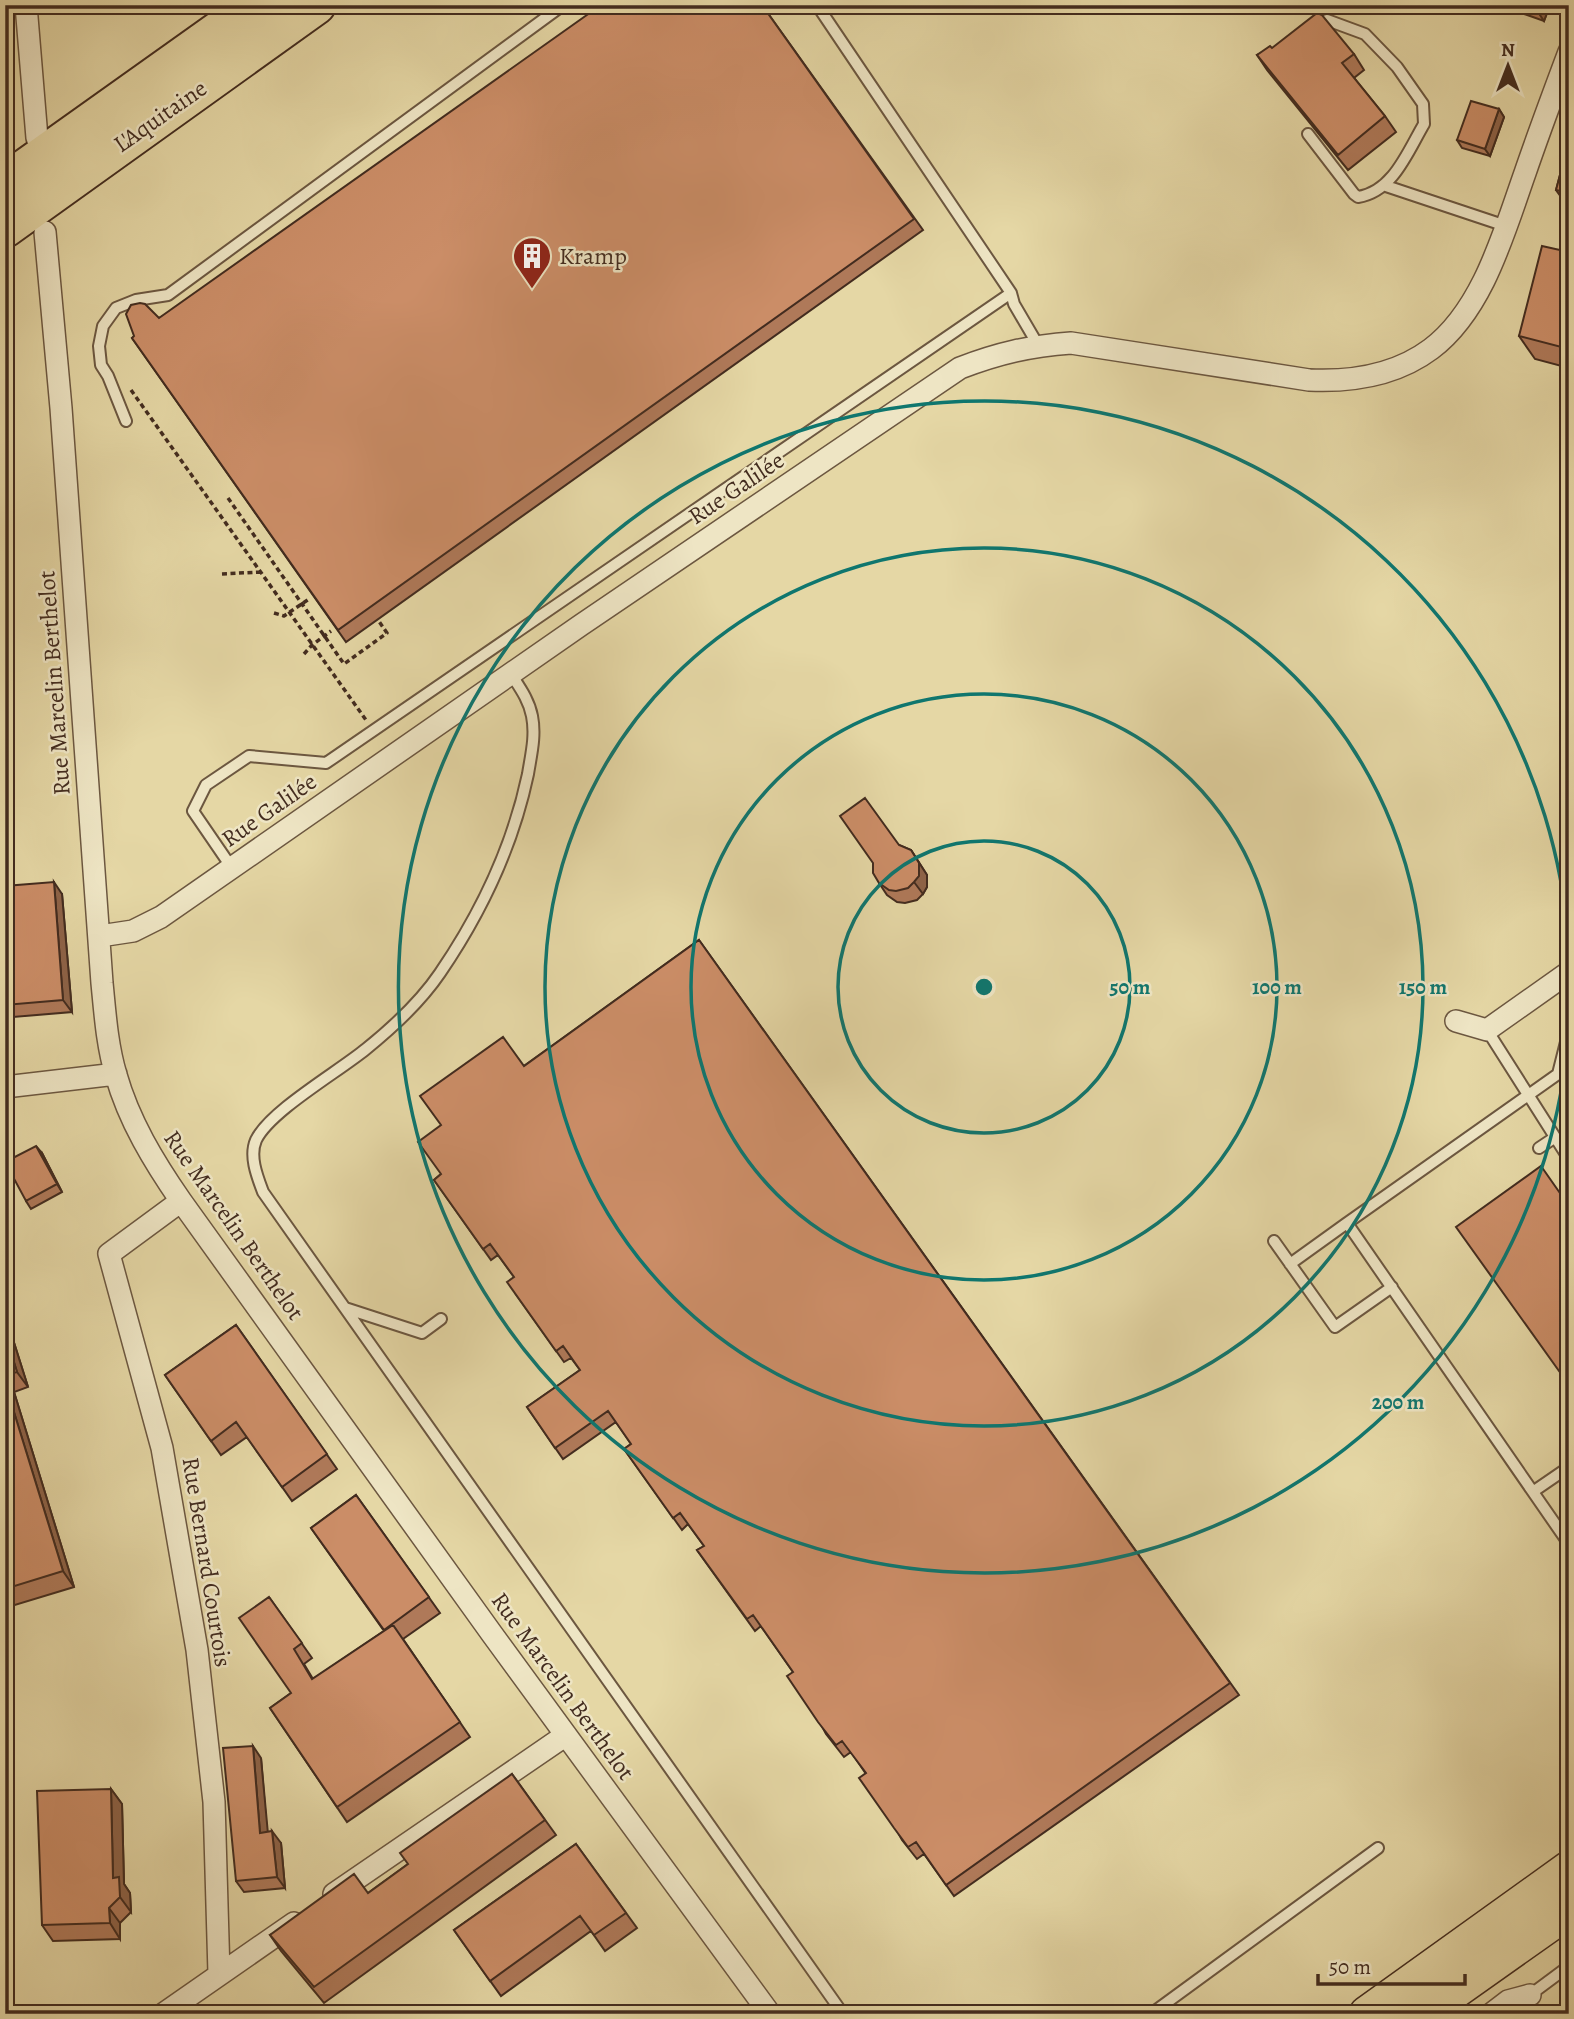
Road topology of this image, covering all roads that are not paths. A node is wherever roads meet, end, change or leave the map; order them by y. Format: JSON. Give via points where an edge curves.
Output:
{"nodes":[{"id":1,"x":26,"y":5,"type":"edge"},
{"id":2,"x":255,"y":5,"type":"edge"},
{"id":3,"x":316,"y":5,"type":"edge"},
{"id":4,"x":563,"y":5,"type":"edge"},
{"id":5,"x":817,"y":5,"type":"edge"},
{"id":6,"x":1307,"y":33,"type":"edge"},
{"id":7,"x":1569,"y":52,"type":"edge"},
{"id":8,"x":1308,"y":134,"type":"edge"},
{"id":9,"x":37,"y":138,"type":"dead end"},
{"id":10,"x":5,"y":183,"type":"edge"},
{"id":11,"x":1386,"y":186,"type":"junction"},
{"id":12,"x":1506,"y":226,"type":"junction"},
{"id":13,"x":5,"y":228,"type":"edge"},
{"id":14,"x":45,"y":232,"type":"dead end"},
{"id":15,"x":1011,"y":293,"type":"junction"},
{"id":16,"x":1038,"y":345,"type":"junction"},
{"id":17,"x":126,"y":421,"type":"dead end"},
{"id":18,"x":511,"y":674,"type":"junction"},
{"id":19,"x":232,"y":867,"type":"junction"},
{"id":20,"x":100,"y":936,"type":"junction"},
{"id":21,"x":1569,"y":972,"type":"edge"},
{"id":22,"x":1456,"y":1021,"type":"dead end"},
{"id":23,"x":1487,"y":1030,"type":"junction"},
{"id":24,"x":1569,"y":1030,"type":"edge"},
{"id":25,"x":116,"y":1074,"type":"junction"},
{"id":26,"x":5,"y":1087,"type":"edge"},
{"id":27,"x":1528,"y":1096,"type":"junction"},
{"id":28,"x":1554,"y":1138,"type":"junction"},
{"id":29,"x":1539,"y":1148,"type":"dead end"},
{"id":30,"x":1569,"y":1159,"type":"edge"},
{"id":31,"x":181,"y":1201,"type":"junction"},
{"id":32,"x":1347,"y":1223,"type":"junction"},
{"id":33,"x":1274,"y":1241,"type":"dead end"},
{"id":34,"x":1290,"y":1264,"type":"junction"},
{"id":35,"x":1392,"y":1287,"type":"junction"},
{"id":36,"x":345,"y":1308,"type":"junction"},
{"id":37,"x":441,"y":1319,"type":"dead end"},
{"id":38,"x":1569,"y":1467,"type":"edge"},
{"id":39,"x":1534,"y":1492,"type":"junction"},
{"id":40,"x":1569,"y":1544,"type":"edge"},
{"id":41,"x":566,"y":1735,"type":"junction"},
{"id":42,"x":1378,"y":1848,"type":"dead end"},
{"id":43,"x":1569,"y":1869,"type":"edge"},
{"id":44,"x":1569,"y":1910,"type":"edge"},
{"id":45,"x":1569,"y":1966,"type":"edge"},
{"id":46,"x":219,"y":1974,"type":"junction"},
{"id":47,"x":1530,"y":1995,"type":"joint"},
{"id":48,"x":163,"y":2014,"type":"edge"},
{"id":49,"x":771,"y":2014,"type":"edge"},
{"id":50,"x":843,"y":2014,"type":"edge"},
{"id":51,"x":1151,"y":2014,"type":"edge"},
{"id":52,"x":1367,"y":2014,"type":"edge"},
{"id":53,"x":1422,"y":2014,"type":"edge"},
{"id":54,"x":1491,"y":2014,"type":"edge"}],
"edges":[{"from":1,"to":9,"type":"street"},
{"from":2,"to":10,"type":"highway","name":"L'Aquitaine"},
{"from":3,"to":13,"type":"highway","name":"L'Aquitaine"},
{"from":4,"to":17,"type":"lane","via":[[168,295],[116,308],[103,326],[99,346],[101,365]]},
{"from":5,"to":15,"type":"lane"},
{"from":6,"to":11,"type":"lane","via":[[1327,20],[1365,34],[1397,67],[1423,104],[1424,124]]},
{"from":7,"to":12,"type":"street","name":"Rue Galilée"},
{"from":8,"to":11,"type":"lane","via":[[1358,197]]},
{"from":11,"to":12,"type":"lane"},
{"from":12,"to":16,"type":"street","name":"Rue Galilée","via":[[1463,316],[1430,350],[1372,376],[1309,380],[1100,346]]},
{"from":14,"to":20,"type":"street","name":"Rue Marcelin Berthelot"},
{"from":15,"to":16,"type":"lane"},
{"from":15,"to":19,"type":"lane","via":[[326,763],[249,755],[206,785],[193,811]]},
{"from":16,"to":18,"type":"street","name":"Rue Galilée","via":[[960,368]]},
{"from":18,"to":19,"type":"street","name":"Rue Galilée"},
{"from":18,"to":36,"type":"lane","via":[[533,718],[532,754],[521,807],[477,912],[439,975],[406,1013],[366,1049],[269,1121],[255,1142],[254,1168],[262,1192]]},
{"from":19,"to":20,"type":"street","name":"Rue Galilée","via":[[147,925]]},
{"from":20,"to":25,"type":"street","name":"Rue Marcelin Berthelot","via":[[107,1030]]},
{"from":21,"to":23,"type":"street"},
{"from":22,"to":23,"type":"street"},
{"from":23,"to":27,"type":"lane"},
{"from":24,"to":27,"type":"lane","via":[[1558,1074]]},
{"from":25,"to":26,"type":"street"},
{"from":25,"to":31,"type":"street","name":"Rue Marcelin Berthelot","via":[[137,1129]]},
{"from":27,"to":28,"type":"lane"},
{"from":27,"to":32,"type":"lane"},
{"from":28,"to":29,"type":"lane"},
{"from":28,"to":30,"type":"lane"},
{"from":31,"to":41,"type":"street","name":"Rue Marcelin Berthelot"},
{"from":31,"to":46,"type":"street","name":"Rue Bernard Courtois","via":[[108,1254],[162,1448],[197,1650],[214,1802]]},
{"from":32,"to":34,"type":"lane"},
{"from":32,"to":35,"type":"lane"},
{"from":33,"to":34,"type":"lane"},
{"from":34,"to":35,"type":"lane","via":[[1335,1327]]},
{"from":35,"to":39,"type":"lane"},
{"from":36,"to":37,"type":"lane","via":[[422,1333]]},
{"from":36,"to":50,"type":"lane"},
{"from":38,"to":39,"type":"lane"},
{"from":39,"to":40,"type":"lane"},
{"from":41,"to":46,"type":"street"},
{"from":41,"to":49,"type":"street","name":"Rue Marcelin Berthelot"},
{"from":42,"to":51,"type":"lane"},
{"from":43,"to":52,"type":"main road"},
{"from":44,"to":53,"type":"main road"},
{"from":45,"to":47,"type":"lane"},
{"from":46,"to":48,"type":"street"},
{"from":47,"to":54,"type":"street","via":[[1508,2001]]}]}
